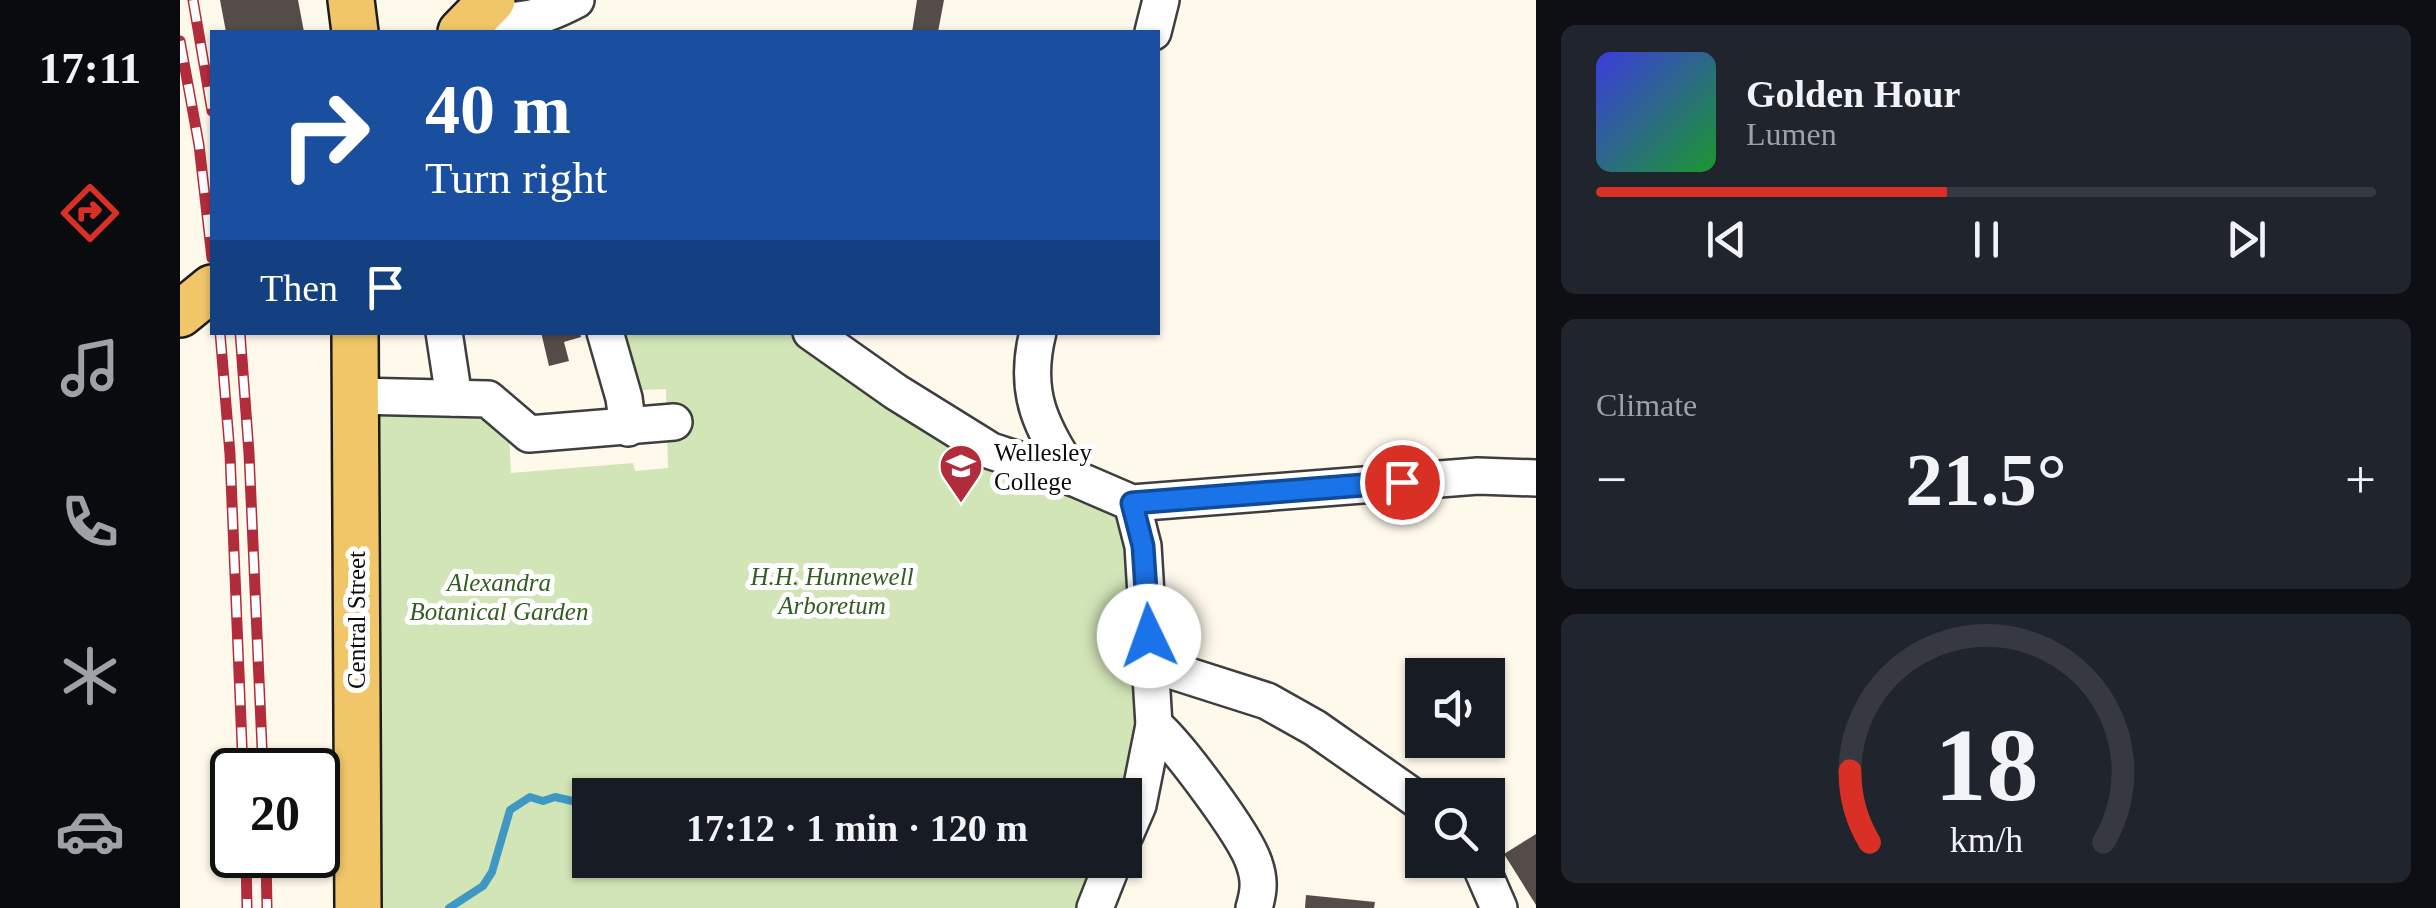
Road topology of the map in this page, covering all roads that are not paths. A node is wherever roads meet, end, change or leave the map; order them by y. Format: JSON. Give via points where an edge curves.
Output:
{"nodes":[{"id":1,"x":576,"y":0,"type":"edge"},
{"id":2,"x":1162,"y":0,"type":"edge"},
{"id":3,"x":478,"y":15,"type":"edge"},
{"id":4,"x":1154,"y":30,"type":"edge"},
{"id":5,"x":210,"y":290,"type":"edge"},
{"id":6,"x":180,"y":314,"type":"edge"},
{"id":7,"x":355,"y":335,"type":"edge"},
{"id":8,"x":444,"y":335,"type":"edge"},
{"id":9,"x":606,"y":335,"type":"edge"},
{"id":10,"x":815,"y":335,"type":"edge"},
{"id":11,"x":1037,"y":335,"type":"edge"},
{"id":12,"x":355,"y":396,"type":"junction"},
{"id":13,"x":454,"y":398,"type":"junction"},
{"id":14,"x":674,"y":422,"type":"dead end"},
{"id":15,"x":628,"y":428,"type":"junction"},
{"id":16,"x":1074,"y":478,"type":"junction"},
{"id":17,"x":1536,"y":478,"type":"edge"},
{"id":18,"x":1132,"y":503,"type":"junction"},
{"id":19,"x":1150,"y":664,"type":"junction"},
{"id":20,"x":1154,"y":725,"type":"junction"},
{"id":21,"x":1142,"y":785,"type":"edge"},
{"id":22,"x":1405,"y":791,"type":"edge"},
{"id":23,"x":1107,"y":878,"type":"edge"},
{"id":24,"x":1486,"y":878,"type":"edge"},
{"id":25,"x":358,"y":908,"type":"edge"},
{"id":26,"x":1095,"y":908,"type":"edge"},
{"id":27,"x":1254,"y":908,"type":"edge"},
{"id":28,"x":1499,"y":908,"type":"edge"}],
"edges":[{"from":1,"to":3,"type":"lane","via":[[507,22]]},
{"from":2,"to":4,"type":"lane"},
{"from":5,"to":6,"type":"main road"},
{"from":7,"to":12,"type":"main road","name":"Central Street"},
{"from":8,"to":13,"type":"lane"},
{"from":9,"to":15,"type":"lane"},
{"from":10,"to":16,"type":"lane","via":[[990,451]]},
{"from":11,"to":16,"type":"lane","via":[[1034,402],[1042,428]]},
{"from":12,"to":13,"type":"lane"},
{"from":12,"to":25,"type":"main road","name":"Central Street"},
{"from":13,"to":15,"type":"lane","via":[[488,399],[528,434]]},
{"from":14,"to":15,"type":"lane"},
{"from":16,"to":18,"type":"lane"},
{"from":17,"to":18,"type":"lane","via":[[1478,476]]},
{"from":18,"to":19,"type":"lane","via":[[1143,546]]},
{"from":19,"to":20,"type":"lane"},
{"from":19,"to":22,"type":"lane","via":[[1268,701]]},
{"from":20,"to":21,"type":"lane"},
{"from":20,"to":27,"type":"lane","via":[[1253,859],[1260,889]]},
{"from":23,"to":26,"type":"lane"},
{"from":24,"to":28,"type":"lane"}]}
